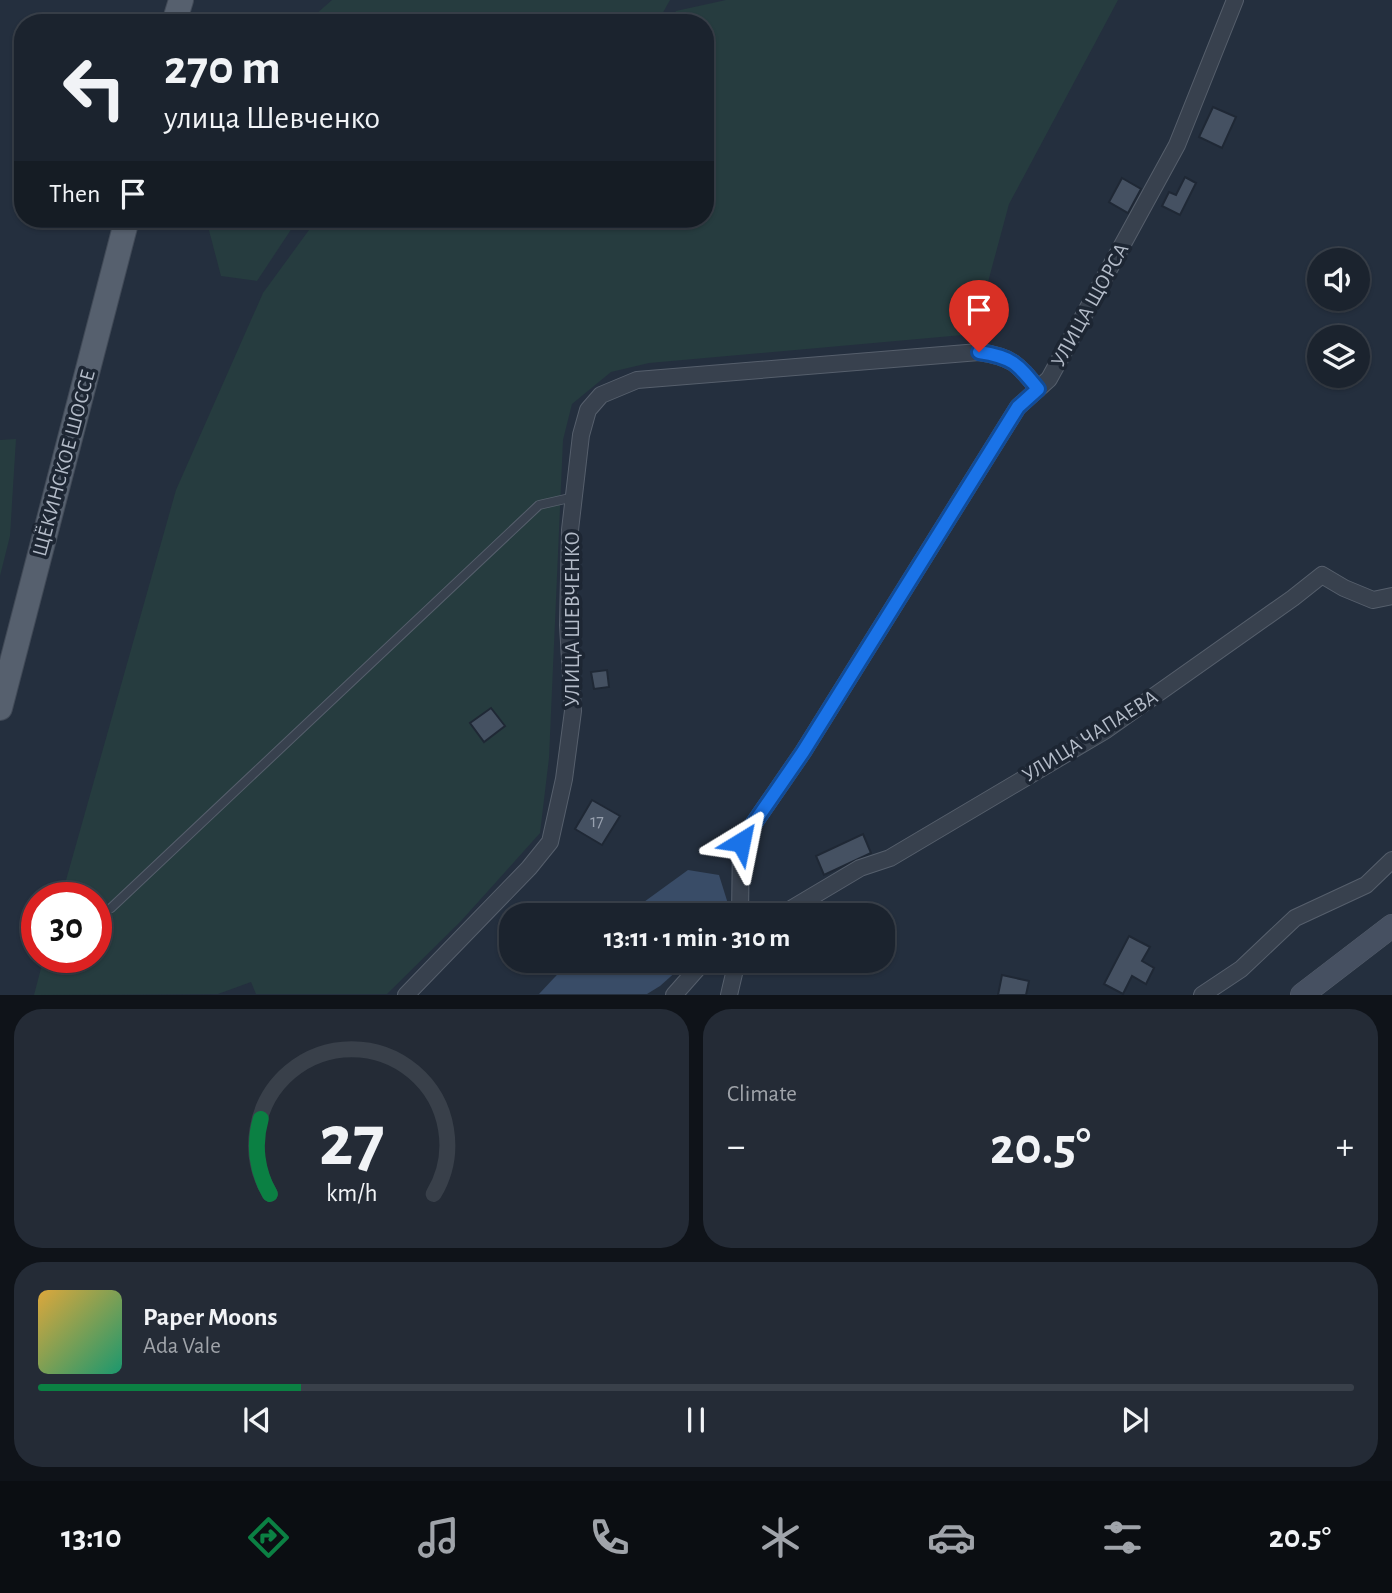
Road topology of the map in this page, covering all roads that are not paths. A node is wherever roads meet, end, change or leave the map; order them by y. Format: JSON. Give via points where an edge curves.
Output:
{"nodes":[{"id":1,"x":1235,"y":0,"type":"edge"},
{"id":2,"x":125,"y":228,"type":"edge"},
{"id":3,"x":1038,"y":389,"type":"junction"},
{"id":4,"x":574,"y":497,"type":"junction"},
{"id":5,"x":1392,"y":596,"type":"edge"},
{"id":6,"x":0,"y":708,"type":"edge"},
{"id":7,"x":1392,"y":860,"type":"edge"},
{"id":8,"x":740,"y":903,"type":"edge"},
{"id":9,"x":800,"y":903,"type":"edge"},
{"id":10,"x":112,"y":907,"type":"edge"},
{"id":11,"x":1392,"y":926,"type":"edge"},
{"id":12,"x":693,"y":973,"type":"edge"},
{"id":13,"x":734,"y":973,"type":"edge"},
{"id":14,"x":406,"y":995,"type":"edge"},
{"id":15,"x":674,"y":995,"type":"edge"},
{"id":16,"x":729,"y":995,"type":"edge"},
{"id":17,"x":1202,"y":995,"type":"edge"},
{"id":18,"x":1302,"y":995,"type":"edge"}],
"edges":[{"from":1,"to":3,"type":"street","name":"УЛИЦА ЩОРСА","via":[[1177,145],[1049,379]]},
{"from":2,"to":6,"type":"main road","name":"ЩЁКИНСКОЕ ШОССЕ"},
{"from":3,"to":4,"type":"street","name":"УЛИЦА ШЕВЧЕНКО","via":[[1020,367],[1002,355],[979,352],[637,380],[601,395],[588,410]]},
{"from":3,"to":8,"type":"street","name":"УЛИЦА ЩОРСА","via":[[1018,407],[803,752],[741,842]]},
{"from":4,"to":10,"type":"lane","via":[[539,505]]},
{"from":4,"to":14,"type":"street","name":"УЛИЦА ШЕВЧЕНКО","via":[[568,625],[573,711],[550,842]]},
{"from":5,"to":9,"type":"street","name":"УЛИЦА ЧАПАЕВА","via":[[1373,600],[1322,575],[1106,730],[890,858],[860,867]]},
{"from":7,"to":17,"type":"street","via":[[1366,886],[1295,918],[1241,969]]},
{"from":11,"to":18,"type":"main road"},
{"from":12,"to":15,"type":"street"},
{"from":13,"to":16,"type":"street"}]}
